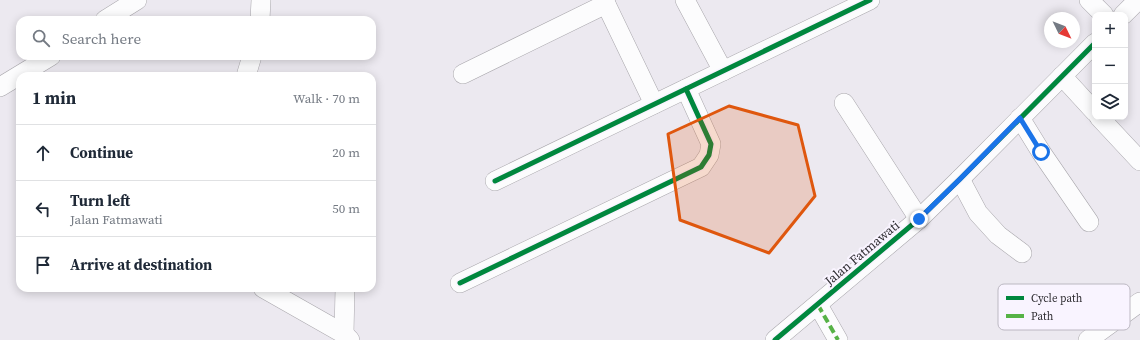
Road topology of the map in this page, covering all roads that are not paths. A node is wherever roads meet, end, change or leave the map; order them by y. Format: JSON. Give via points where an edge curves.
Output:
{"nodes":[{"id":1,"x":137,"y":0,"type":"edge"},
{"id":2,"x":262,"y":0,"type":"edge"},
{"id":3,"x":685,"y":0,"type":"edge"},
{"id":4,"x":870,"y":0,"type":"edge"},
{"id":5,"x":1089,"y":0,"type":"edge"},
{"id":6,"x":1138,"y":0,"type":"edge"},
{"id":7,"x":605,"y":2,"type":"edge"},
{"id":8,"x":1101,"y":12,"type":"edge"},
{"id":9,"x":1126,"y":12,"type":"edge"},
{"id":10,"x":111,"y":16,"type":"edge"},
{"id":11,"x":260,"y":16,"type":"edge"},
{"id":12,"x":1092,"y":46,"type":"edge"},
{"id":13,"x":44,"y":60,"type":"edge"},
{"id":14,"x":251,"y":60,"type":"edge"},
{"id":15,"x":723,"y":71,"type":"junction"},
{"id":16,"x":25,"y":72,"type":"edge"},
{"id":17,"x":247,"y":72,"type":"edge"},
{"id":18,"x":463,"y":74,"type":"dead end"},
{"id":19,"x":1062,"y":76,"type":"junction"},
{"id":20,"x":16,"y":77,"type":"edge"},
{"id":21,"x":0,"y":87,"type":"edge"},
{"id":22,"x":686,"y":89,"type":"junction"},
{"id":23,"x":844,"y":103,"type":"dead end"},
{"id":24,"x":654,"y":104,"type":"junction"},
{"id":25,"x":1092,"y":109,"type":"edge"},
{"id":26,"x":1020,"y":118,"type":"junction"},
{"id":27,"x":1102,"y":120,"type":"edge"},
{"id":28,"x":1140,"y":161,"type":"edge"},
{"id":29,"x":960,"y":179,"type":"junction"},
{"id":30,"x":495,"y":181,"type":"dead end"},
{"id":31,"x":919,"y":219,"type":"junction"},
{"id":32,"x":1089,"y":222,"type":"dead end"},
{"id":33,"x":1022,"y":253,"type":"dead end"},
{"id":34,"x":460,"y":283,"type":"dead end"},
{"id":35,"x":270,"y":292,"type":"edge"},
{"id":36,"x":345,"y":292,"type":"edge"},
{"id":37,"x":1140,"y":302,"type":"edge"},
{"id":38,"x":818,"y":305,"type":"junction"},
{"id":39,"x":1130,"y":309,"type":"edge"},
{"id":40,"x":1102,"y":330,"type":"edge"},
{"id":41,"x":347,"y":337,"type":"edge"},
{"id":42,"x":774,"y":340,"type":"edge"},
{"id":43,"x":838,"y":340,"type":"edge"},
{"id":44,"x":1088,"y":340,"type":"edge"}],
"edges":[{"from":1,"to":10,"type":"street"},
{"from":2,"to":11,"type":"street"},
{"from":3,"to":15,"type":"street"},
{"from":4,"to":15,"type":"street"},
{"from":5,"to":8,"type":"street"},
{"from":6,"to":9,"type":"street"},
{"from":7,"to":18,"type":"street"},
{"from":7,"to":24,"type":"street"},
{"from":12,"to":19,"type":"street","name":"Jalan Fatmawati"},
{"from":13,"to":16,"type":"street"},
{"from":14,"to":17,"type":"street"},
{"from":15,"to":22,"type":"street"},
{"from":19,"to":25,"type":"street"},
{"from":19,"to":26,"type":"street","name":"Jalan Fatmawati"},
{"from":20,"to":21,"type":"street"},
{"from":22,"to":24,"type":"street"},
{"from":22,"to":34,"type":"street","via":[[711,144],[709,155],[701,168]]},
{"from":23,"to":31,"type":"street"},
{"from":24,"to":30,"type":"street"},
{"from":26,"to":29,"type":"street","name":"Jalan Fatmawati"},
{"from":26,"to":32,"type":"street"},
{"from":27,"to":28,"type":"street"},
{"from":29,"to":31,"type":"street","name":"Jalan Fatmawati"},
{"from":29,"to":33,"type":"street","via":[[978,213],[998,236]]},
{"from":31,"to":38,"type":"street","name":"Jalan Fatmawati"},
{"from":35,"to":41,"type":"street"},
{"from":36,"to":41,"type":"street"},
{"from":37,"to":39,"type":"street"},
{"from":38,"to":42,"type":"street","name":"Jalan Fatmawati"},
{"from":38,"to":43,"type":"street"},
{"from":40,"to":44,"type":"street"}]}
